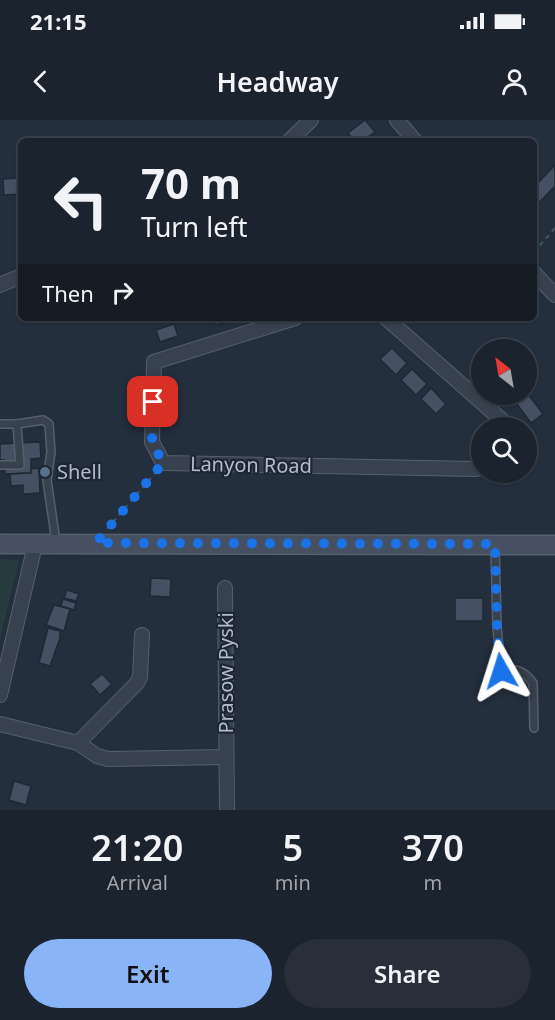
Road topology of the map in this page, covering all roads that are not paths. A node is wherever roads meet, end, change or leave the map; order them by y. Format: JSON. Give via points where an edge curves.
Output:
{"nodes":[{"id":1,"x":311,"y":120,"type":"edge"},
{"id":2,"x":396,"y":120,"type":"edge"},
{"id":3,"x":293,"y":138,"type":"edge"},
{"id":4,"x":412,"y":138,"type":"edge"},
{"id":5,"x":537,"y":276,"type":"edge"},
{"id":6,"x":18,"y":277,"type":"edge"},
{"id":7,"x":0,"y":285,"type":"edge"},
{"id":8,"x":555,"y":296,"type":"edge"},
{"id":9,"x":285,"y":321,"type":"edge"},
{"id":10,"x":389,"y":321,"type":"edge"},
{"id":11,"x":498,"y":417,"type":"edge"},
{"id":12,"x":0,"y":424,"type":"edge"},
{"id":13,"x":17,"y":424,"type":"junction"},
{"id":14,"x":0,"y":465,"type":"edge"},
{"id":15,"x":471,"y":469,"type":"edge"},
{"id":16,"x":0,"y":544,"type":"edge"},
{"id":17,"x":56,"y":544,"type":"junction"},
{"id":18,"x":495,"y":544,"type":"junction"},
{"id":19,"x":555,"y":544,"type":"edge"},
{"id":20,"x":35,"y":545,"type":"junction"},
{"id":21,"x":225,"y":588,"type":"dead end"},
{"id":22,"x":142,"y":635,"type":"dead end"},
{"id":23,"x":0,"y":695,"type":"edge"},
{"id":24,"x":0,"y":724,"type":"edge"},
{"id":25,"x":534,"y":728,"type":"dead end"},
{"id":26,"x":78,"y":743,"type":"junction"},
{"id":27,"x":226,"y":757,"type":"junction"},
{"id":28,"x":227,"y":809,"type":"edge"}],
"edges":[{"from":1,"to":3,"type":"street"},
{"from":2,"to":4,"type":"street"},
{"from":5,"to":8,"type":"street"},
{"from":6,"to":7,"type":"street"},
{"from":9,"to":15,"type":"street","name":"Lanyon Road","via":[[154,362],[152,442],[163,463]]},
{"from":10,"to":11,"type":"street"},
{"from":12,"to":13,"type":"lane"},
{"from":13,"to":14,"type":"lane","via":[[20,465]]},
{"from":13,"to":17,"type":"lane","via":[[43,420],[49,424],[47,480]]},
{"from":16,"to":20,"type":"main road"},
{"from":17,"to":18,"type":"main road"},
{"from":17,"to":20,"type":"main road"},
{"from":18,"to":19,"type":"main road"},
{"from":18,"to":25,"type":"lane","via":[[501,671],[522,672],[533,683]]},
{"from":20,"to":23,"type":"street"},
{"from":21,"to":27,"type":"street","name":"Prasow Pyski"},
{"from":22,"to":26,"type":"street","via":[[137,683]]},
{"from":24,"to":26,"type":"street","name":"Prasow Pyski"},
{"from":26,"to":27,"type":"street","name":"Prasow Pyski","via":[[108,759]]},
{"from":27,"to":28,"type":"street","name":"Prasow Pyski"}]}
